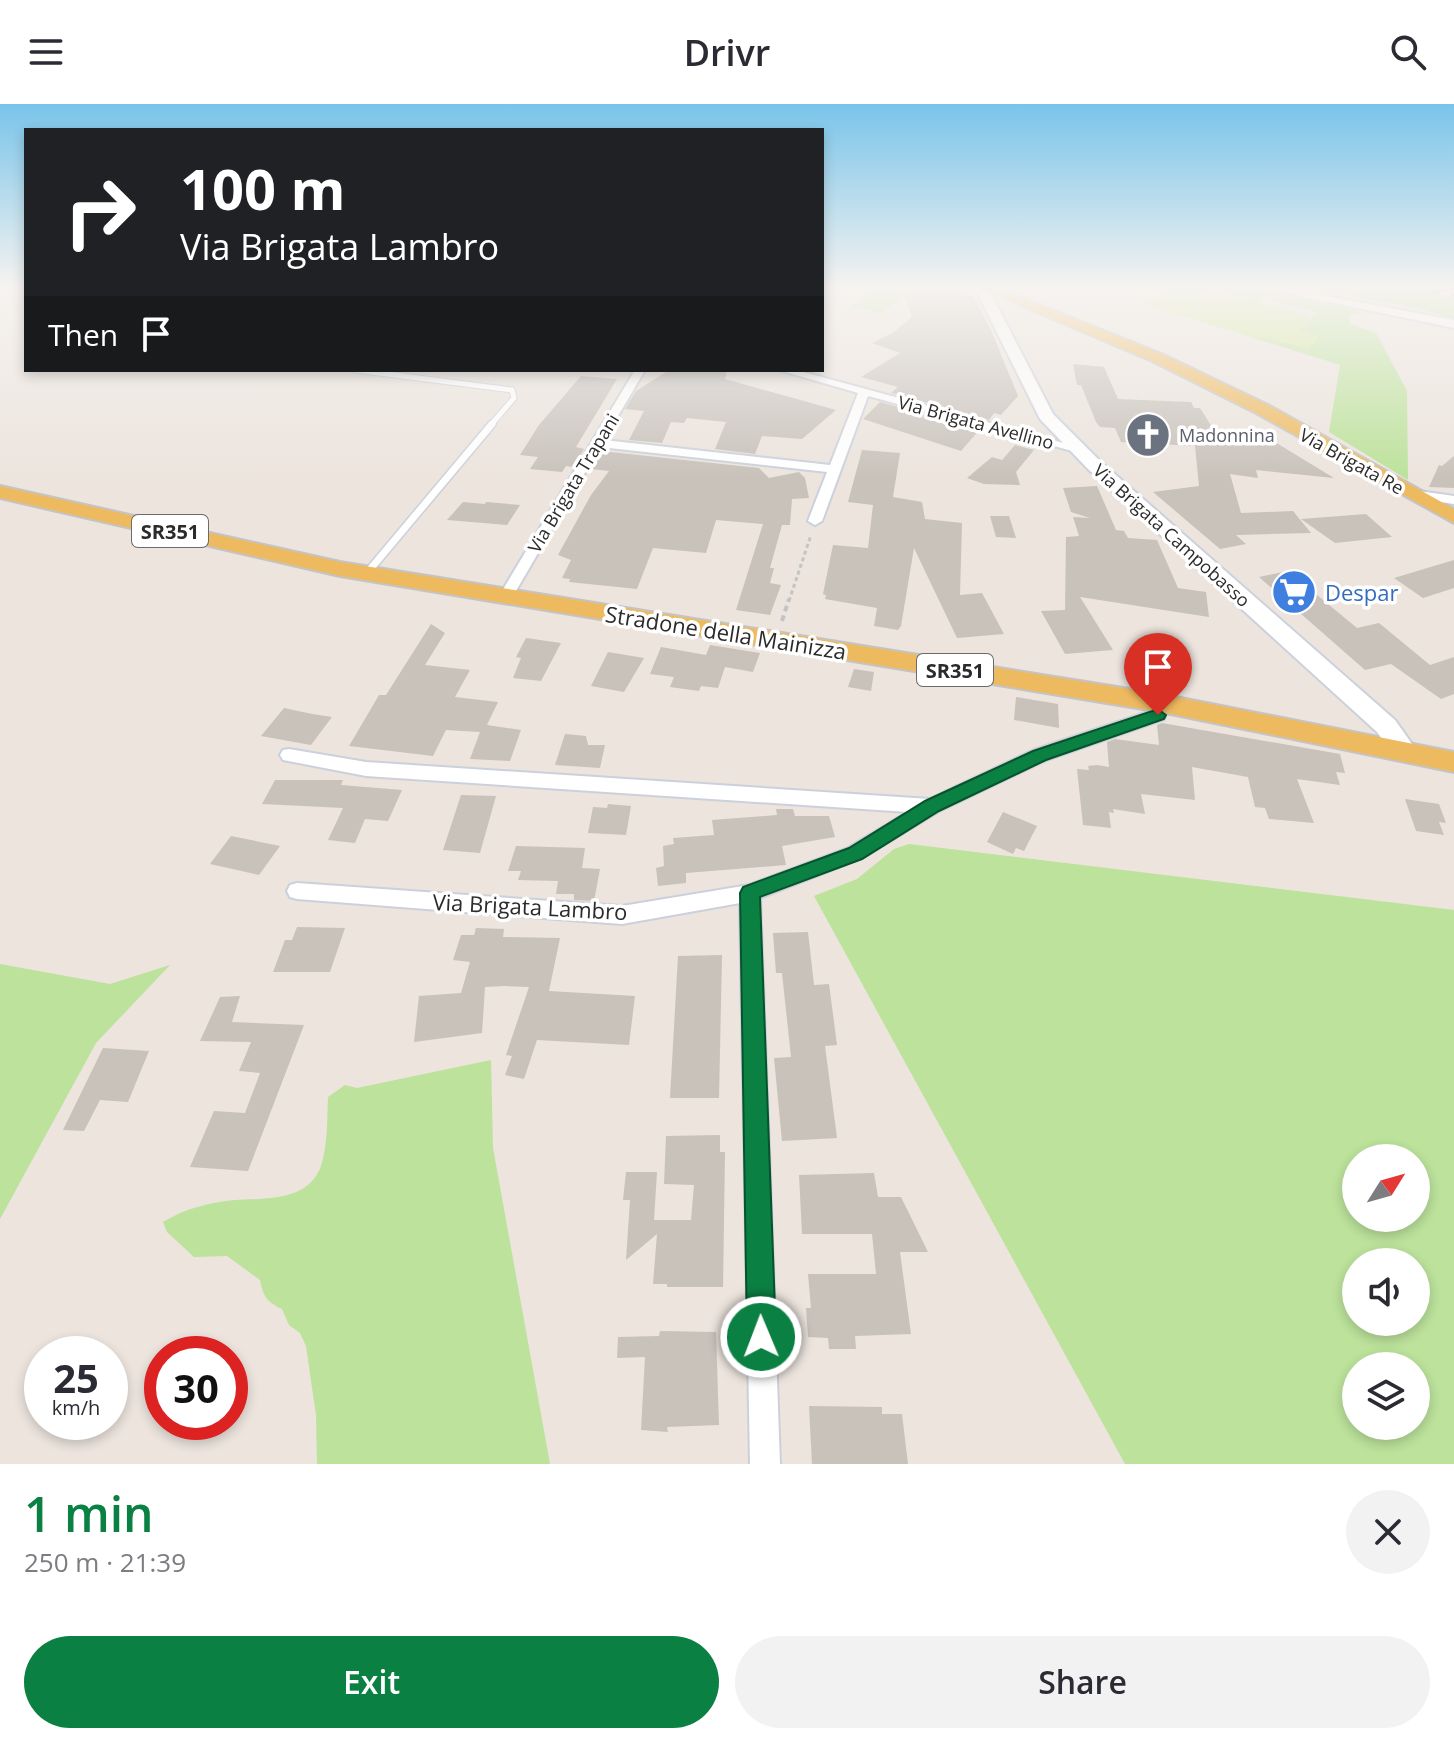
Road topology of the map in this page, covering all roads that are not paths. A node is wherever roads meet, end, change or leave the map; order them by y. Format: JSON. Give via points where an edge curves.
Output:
{"nodes":[{"id":1,"x":1013,"y":351,"type":"edge"},
{"id":2,"x":1142,"y":351,"type":"edge"},
{"id":3,"x":376,"y":372,"type":"edge"},
{"id":4,"x":639,"y":372,"type":"edge"},
{"id":5,"x":791,"y":372,"type":"edge"},
{"id":6,"x":864,"y":392,"type":"junction"},
{"id":7,"x":597,"y":443,"type":"junction"},
{"id":8,"x":1076,"y":448,"type":"junction"},
{"id":9,"x":834,"y":469,"type":"junction"},
{"id":10,"x":0,"y":492,"type":"edge"},
{"id":11,"x":1412,"y":494,"type":"junction"},
{"id":12,"x":1454,"y":500,"type":"edge"},
{"id":13,"x":1454,"y":517,"type":"edge"},
{"id":14,"x":815,"y":521,"type":"road end"},
{"id":15,"x":367,"y":573,"type":"junction"},
{"id":16,"x":506,"y":596,"type":"junction"},
{"id":17,"x":1161,"y":703,"type":"junction"},
{"id":18,"x":1404,"y":751,"type":"junction"},
{"id":19,"x":289,"y":755,"type":"dead end"},
{"id":20,"x":1454,"y":762,"type":"edge"},
{"id":21,"x":932,"y":806,"type":"junction"},
{"id":22,"x":297,"y":891,"type":"dead end"},
{"id":23,"x":750,"y":893,"type":"junction"},
{"id":24,"x":765,"y":1464,"type":"edge"}],
"edges":[{"from":1,"to":8,"type":"main road","name":"Via Brigata Campobasso","via":[[1046,416]]},
{"from":2,"to":11,"type":"main road","name":"Via Brigata Re","via":[[1262,409]]},
{"from":3,"to":15,"type":"lane","via":[[504,387],[514,398]]},
{"from":4,"to":7,"type":"street","name":"Via Brigata Trapani"},
{"from":5,"to":6,"type":"street","name":"Via Brigata Avellino"},
{"from":6,"to":8,"type":"street","name":"Via Brigata Avellino"},
{"from":6,"to":9,"type":"street"},
{"from":7,"to":9,"type":"street"},
{"from":7,"to":16,"type":"street","name":"Via Brigata Trapani"},
{"from":8,"to":18,"type":"main road","name":"Via Brigata Campobasso","via":[[1386,726]]},
{"from":9,"to":14,"type":"street"},
{"from":10,"to":15,"type":"main road","name":"Stradone della Mainizza","number":"SR351"},
{"from":11,"to":12,"type":"street"},
{"from":11,"to":13,"type":"main road","name":"Via Brigata Re"},
{"from":15,"to":16,"type":"main road","name":"Stradone della Mainizza","number":"SR351"},
{"from":16,"to":17,"type":"main road","name":"Stradone della Mainizza","number":"SR351"},
{"from":17,"to":18,"type":"main road","name":"Stradone della Mainizza","number":"SR351"},
{"from":17,"to":21,"type":"street","name":"Via Brigata Lambro","via":[[1158,715],[1040,755]]},
{"from":18,"to":20,"type":"main road","name":"Stradone della Mainizza","number":"SR351"},
{"from":19,"to":21,"type":"street","name":"Via Brigata Lambro","via":[[366,769]]},
{"from":21,"to":23,"type":"street","name":"Via Brigata Lambro","via":[[855,853]]},
{"from":22,"to":23,"type":"street","name":"Via Brigata Lambro","via":[[622,915]]},
{"from":23,"to":24,"type":"street"}]}
